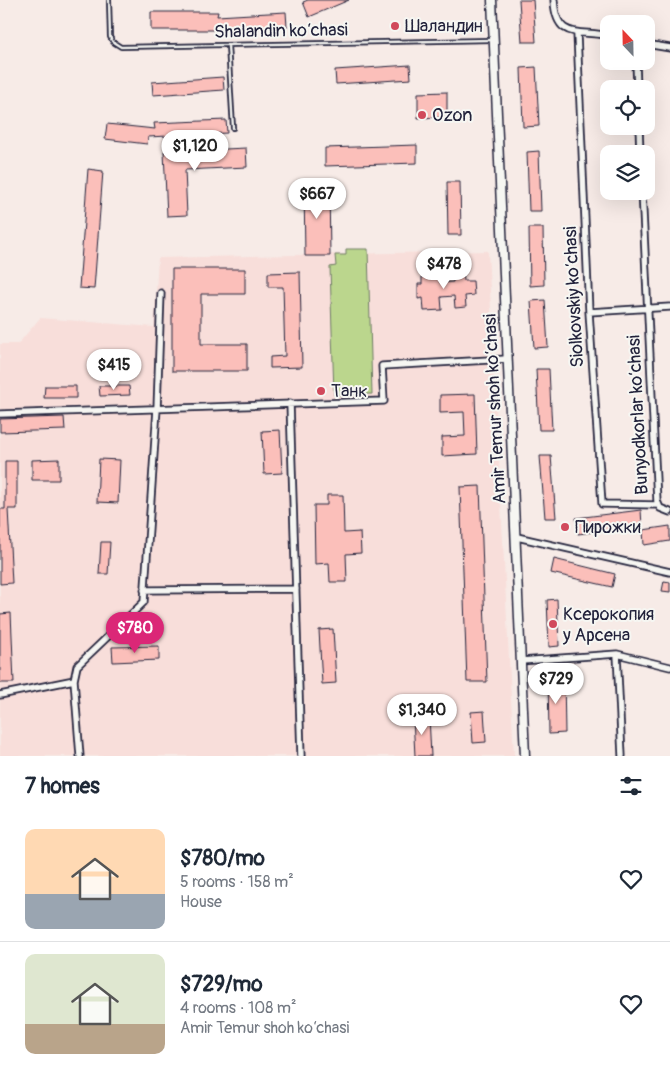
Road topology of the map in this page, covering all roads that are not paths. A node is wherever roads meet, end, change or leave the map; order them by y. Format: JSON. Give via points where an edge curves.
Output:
{"nodes":[{"id":1,"x":109,"y":0,"type":"edge"},
{"id":2,"x":492,"y":0,"type":"edge"},
{"id":3,"x":554,"y":0,"type":"edge"},
{"id":4,"x":577,"y":34,"type":"junction"},
{"id":5,"x":600,"y":35,"type":"edge"},
{"id":6,"x":494,"y":40,"type":"junction"},
{"id":7,"x":228,"y":45,"type":"junction"},
{"id":8,"x":655,"y":46,"type":"edge"},
{"id":9,"x":670,"y":48,"type":"edge"},
{"id":10,"x":233,"y":128,"type":"dead end"},
{"id":11,"x":642,"y":200,"type":"edge"},
{"id":12,"x":161,"y":292,"type":"dead end"},
{"id":13,"x":670,"y":307,"type":"edge"},
{"id":14,"x":647,"y":308,"type":"junction"},
{"id":15,"x":590,"y":312,"type":"junction"},
{"id":16,"x":507,"y":359,"type":"junction"},
{"id":17,"x":290,"y":403,"type":"junction"},
{"id":18,"x":157,"y":409,"type":"junction"},
{"id":19,"x":0,"y":414,"type":"edge"},
{"id":20,"x":658,"y":505,"type":"junction"},
{"id":21,"x":670,"y":512,"type":"edge"},
{"id":22,"x":517,"y":537,"type":"junction"},
{"id":23,"x":670,"y":572,"type":"edge"},
{"id":24,"x":296,"y":589,"type":"junction"},
{"id":25,"x":144,"y":590,"type":"junction"},
{"id":26,"x":617,"y":654,"type":"junction"},
{"id":27,"x":521,"y":661,"type":"junction"},
{"id":28,"x":670,"y":667,"type":"edge"},
{"id":29,"x":74,"y":680,"type":"junction"},
{"id":30,"x":0,"y":696,"type":"edge"},
{"id":31,"x":80,"y":756,"type":"edge"},
{"id":32,"x":301,"y":756,"type":"edge"},
{"id":33,"x":525,"y":756,"type":"edge"},
{"id":34,"x":622,"y":756,"type":"edge"}],
"edges":[{"from":1,"to":7,"type":"lane","name":"Shalandin ko‘chasi","via":[[110,37],[121,47]]},
{"from":2,"to":6,"type":"main road","name":"Amir Temur shoh ko‘chasi"},
{"from":3,"to":4,"type":"street","via":[[560,24]]},
{"from":4,"to":5,"type":"street"},
{"from":4,"to":15,"type":"street","name":"Siolkovskiy ko‘chasi"},
{"from":6,"to":7,"type":"lane","name":"Shalandin ko‘chasi"},
{"from":6,"to":16,"type":"main road","name":"Amir Temur shoh ko‘chasi"},
{"from":7,"to":10,"type":"lane"},
{"from":8,"to":9,"type":"street"},
{"from":11,"to":14,"type":"street","name":"Bunyodkorlar ko‘chasi"},
{"from":12,"to":18,"type":"street"},
{"from":13,"to":14,"type":"street","name":"Bunyodkorlar ko‘chasi"},
{"from":14,"to":15,"type":"street","name":"Bunyodkorlar ko‘chasi"},
{"from":14,"to":20,"type":"street","name":"Bunyodkorlar ko‘chasi"},
{"from":15,"to":20,"type":"street","name":"Siolkovskiy ko‘chasi","via":[[602,504]]},
{"from":16,"to":17,"type":"street","via":[[382,366],[384,401]]},
{"from":16,"to":22,"type":"main road","name":"Amir Temur shoh ko‘chasi"},
{"from":17,"to":18,"type":"street"},
{"from":17,"to":24,"type":"street"},
{"from":18,"to":19,"type":"street"},
{"from":18,"to":25,"type":"street"},
{"from":20,"to":21,"type":"street","name":"Bunyodkorlar ko‘chasi"},
{"from":22,"to":23,"type":"street"},
{"from":22,"to":27,"type":"main road","name":"Amir Temur shoh ko‘chasi"},
{"from":24,"to":25,"type":"street"},
{"from":24,"to":32,"type":"street"},
{"from":25,"to":29,"type":"street","via":[[144,602],[78,666]]},
{"from":26,"to":27,"type":"street"},
{"from":26,"to":28,"type":"street"},
{"from":26,"to":34,"type":"street"},
{"from":27,"to":33,"type":"main road","name":"Amir Temur shoh ko‘chasi"},
{"from":29,"to":30,"type":"street"},
{"from":29,"to":31,"type":"street"}]}
